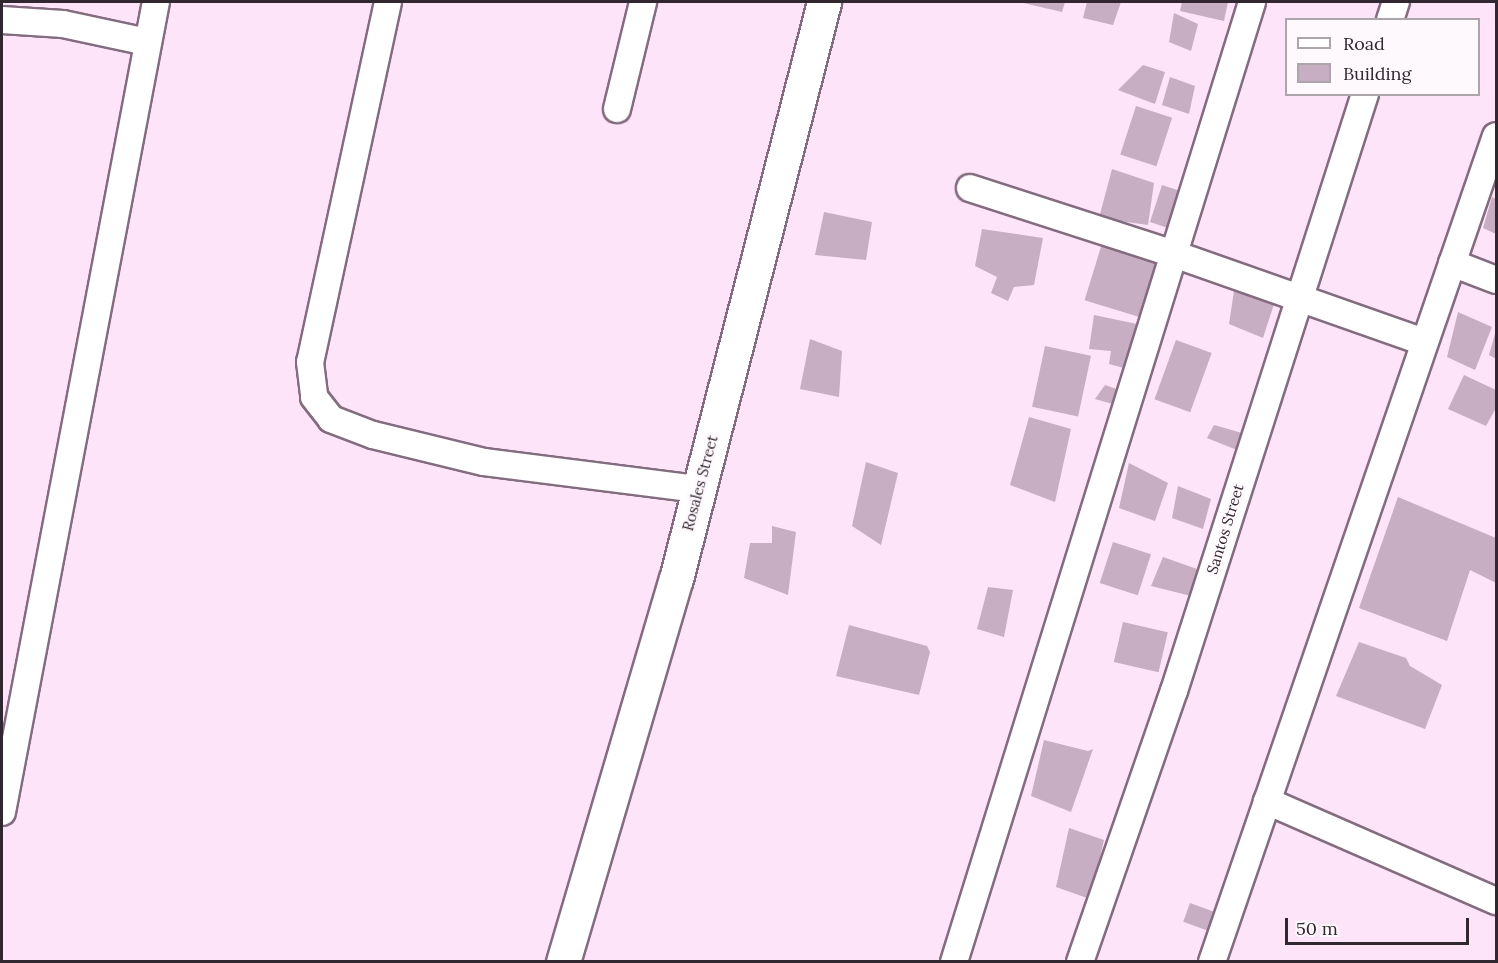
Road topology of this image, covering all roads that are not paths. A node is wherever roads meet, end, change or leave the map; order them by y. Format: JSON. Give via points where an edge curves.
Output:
{"nodes":[{"id":1,"x":156,"y":2,"type":"edge"},
{"id":2,"x":388,"y":2,"type":"edge"},
{"id":3,"x":643,"y":2,"type":"edge"},
{"id":4,"x":824,"y":2,"type":"edge"},
{"id":5,"x":1252,"y":2,"type":"edge"},
{"id":6,"x":1396,"y":2,"type":"edge"},
{"id":7,"x":1391,"y":18,"type":"edge"},
{"id":8,"x":2,"y":20,"type":"edge"},
{"id":9,"x":147,"y":42,"type":"junction"},
{"id":10,"x":1364,"y":96,"type":"edge"},
{"id":11,"x":617,"y":109,"type":"dead end"},
{"id":12,"x":1497,"y":136,"type":"edge"},
{"id":13,"x":1491,"y":168,"type":"edge"},
{"id":14,"x":970,"y":188,"type":"dead end"},
{"id":15,"x":1174,"y":254,"type":"junction"},
{"id":16,"x":1452,"y":262,"type":"junction"},
{"id":17,"x":1497,"y":280,"type":"edge"},
{"id":18,"x":1297,"y":299,"type":"junction"},
{"id":19,"x":1424,"y":342,"type":"junction"},
{"id":20,"x":698,"y":489,"type":"junction"},
{"id":21,"x":1267,"y":801,"type":"junction"},
{"id":22,"x":2,"y":812,"type":"edge"},
{"id":23,"x":1497,"y":901,"type":"edge"},
{"id":24,"x":961,"y":960,"type":"edge"},
{"id":25,"x":563,"y":962,"type":"edge"},
{"id":26,"x":1080,"y":962,"type":"edge"},
{"id":27,"x":1212,"y":962,"type":"edge"}],
"edges":[{"from":1,"to":9,"type":"street"},
{"from":2,"to":20,"type":"street","via":[[310,362],[314,397],[331,419],[373,435],[473,459]]},
{"from":3,"to":11,"type":"street"},
{"from":4,"to":20,"type":"main road","name":"Rosales Street"},
{"from":5,"to":15,"type":"street"},
{"from":6,"to":7,"type":"street"},
{"from":8,"to":9,"type":"street","via":[[63,24]]},
{"from":9,"to":22,"type":"street"},
{"from":10,"to":18,"type":"street","name":"Santos Street"},
{"from":12,"to":13,"type":"street"},
{"from":13,"to":16,"type":"street"},
{"from":14,"to":15,"type":"street"},
{"from":15,"to":18,"type":"street"},
{"from":15,"to":24,"type":"street"},
{"from":16,"to":17,"type":"street"},
{"from":16,"to":19,"type":"street"},
{"from":18,"to":19,"type":"street"},
{"from":18,"to":26,"type":"street","name":"Santos Street","via":[[1174,691]]},
{"from":19,"to":21,"type":"street"},
{"from":20,"to":25,"type":"main road","name":"Rosales Street","via":[[676,579]]},
{"from":21,"to":23,"type":"street"},
{"from":21,"to":27,"type":"street"}]}
